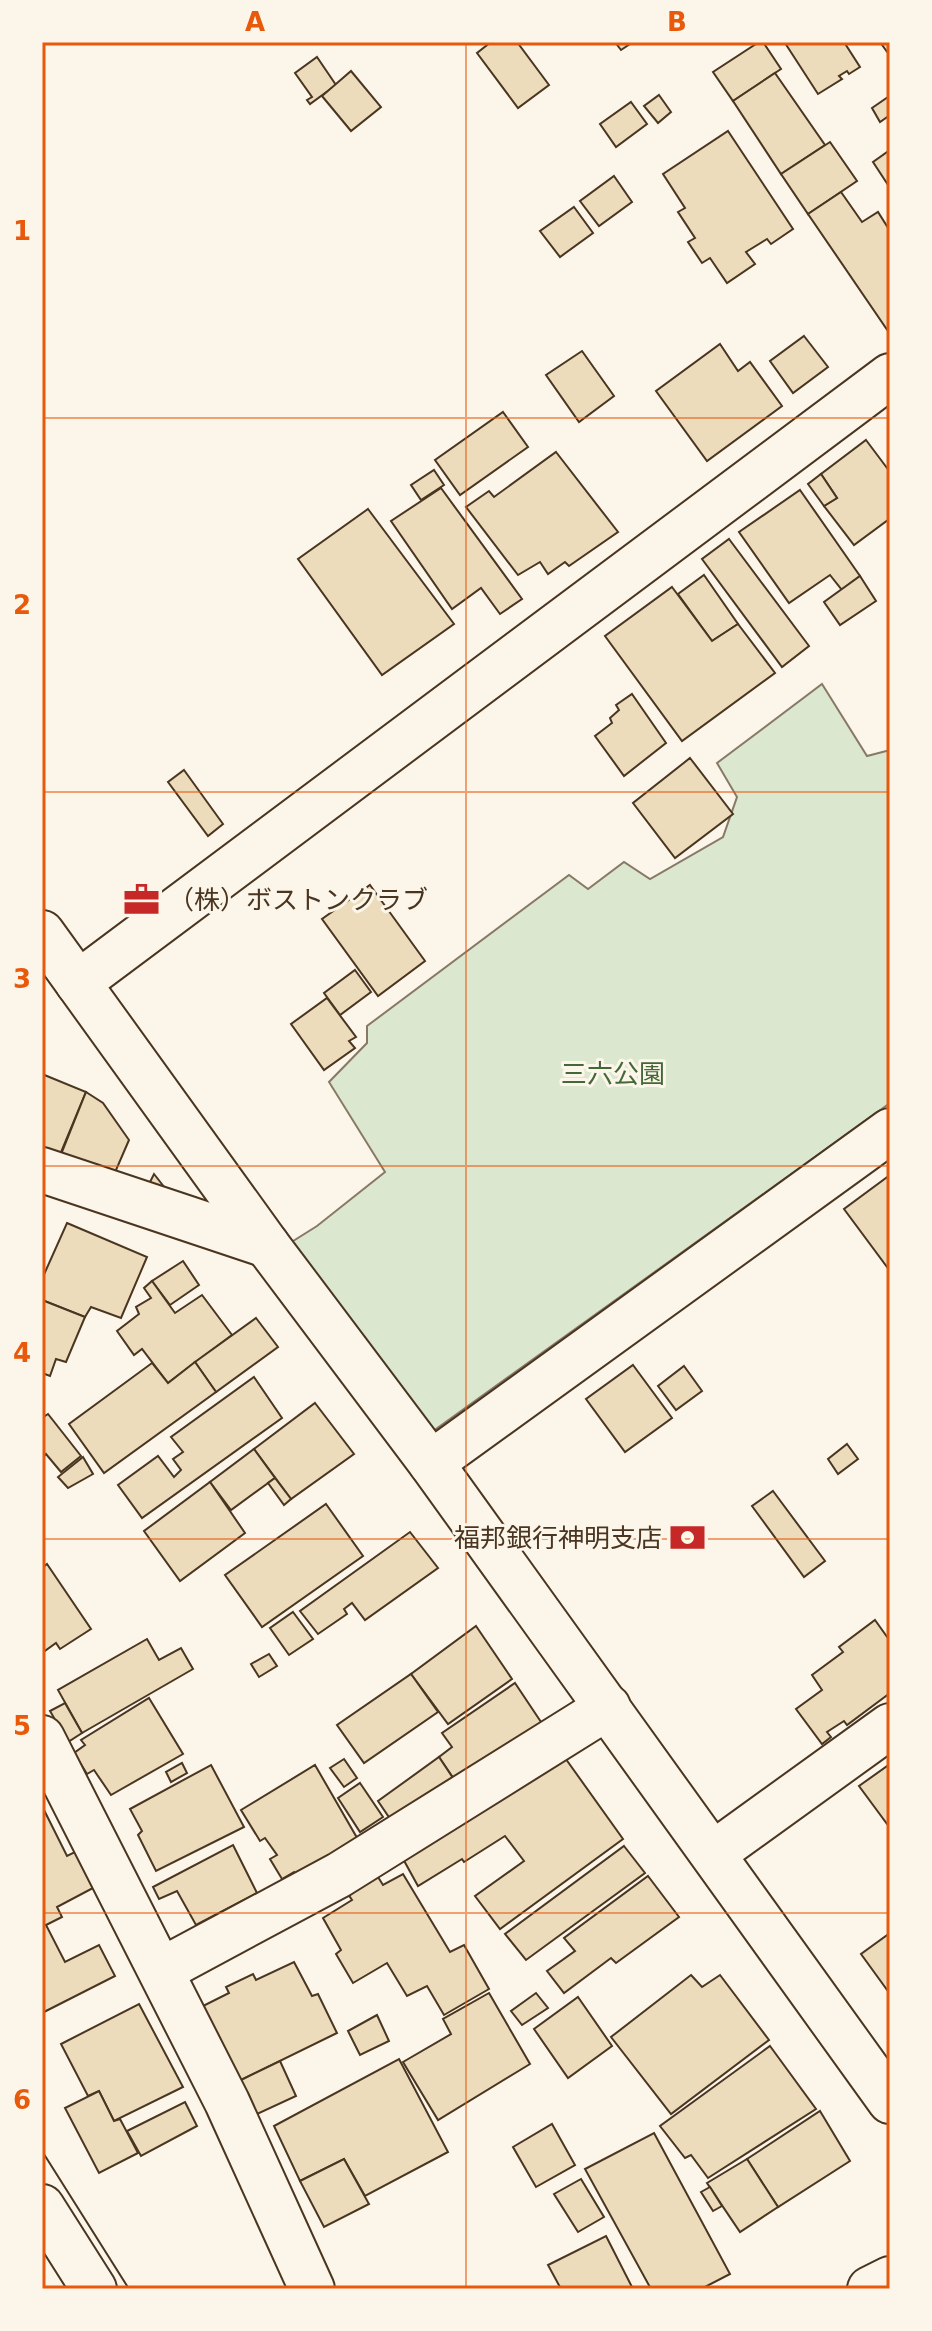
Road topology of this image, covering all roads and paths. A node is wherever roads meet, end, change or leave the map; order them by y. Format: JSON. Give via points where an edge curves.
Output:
{"nodes":[{"id":1,"x":890,"y":376,"type":"edge"},
{"id":2,"x":42,"y":933,"type":"edge"},
{"id":3,"x":78,"y":983,"type":"junction"},
{"id":4,"x":890,"y":1131,"type":"edge"},
{"id":5,"x":42,"y":1170,"type":"edge"},
{"id":6,"x":267,"y":1245,"type":"junction"},
{"id":7,"x":431,"y":1463,"type":"junction"},
{"id":8,"x":608,"y":1707,"type":"junction"},
{"id":9,"x":890,"y":1726,"type":"edge"},
{"id":10,"x":42,"y":1738,"type":"edge"},
{"id":11,"x":714,"y":1853,"type":"junction"},
{"id":12,"x":162,"y":1970,"type":"junction"},
{"id":13,"x":890,"y":2101,"type":"edge"},
{"id":14,"x":42,"y":2207,"type":"edge"},
{"id":15,"x":890,"y":2279,"type":"edge"},
{"id":16,"x":94,"y":2289,"type":"edge"},
{"id":17,"x":312,"y":2289,"type":"edge"},
{"id":18,"x":870,"y":2289,"type":"edge"}],
"edges":[{"from":1,"to":3,"type":"street"},
{"from":2,"to":3,"type":"street"},
{"from":3,"to":6,"type":"street"},
{"from":4,"to":7,"type":"street"},
{"from":5,"to":6,"type":"street"},
{"from":6,"to":7,"type":"street"},
{"from":7,"to":8,"type":"street"},
{"from":8,"to":11,"type":"street"},
{"from":8,"to":12,"type":"street","via":[[339,1875]]},
{"from":9,"to":11,"type":"street"},
{"from":10,"to":12,"type":"street"},
{"from":11,"to":13,"type":"street"},
{"from":12,"to":17,"type":"street"},
{"from":14,"to":16,"type":"street"},
{"from":15,"to":18,"type":"street"}]}
